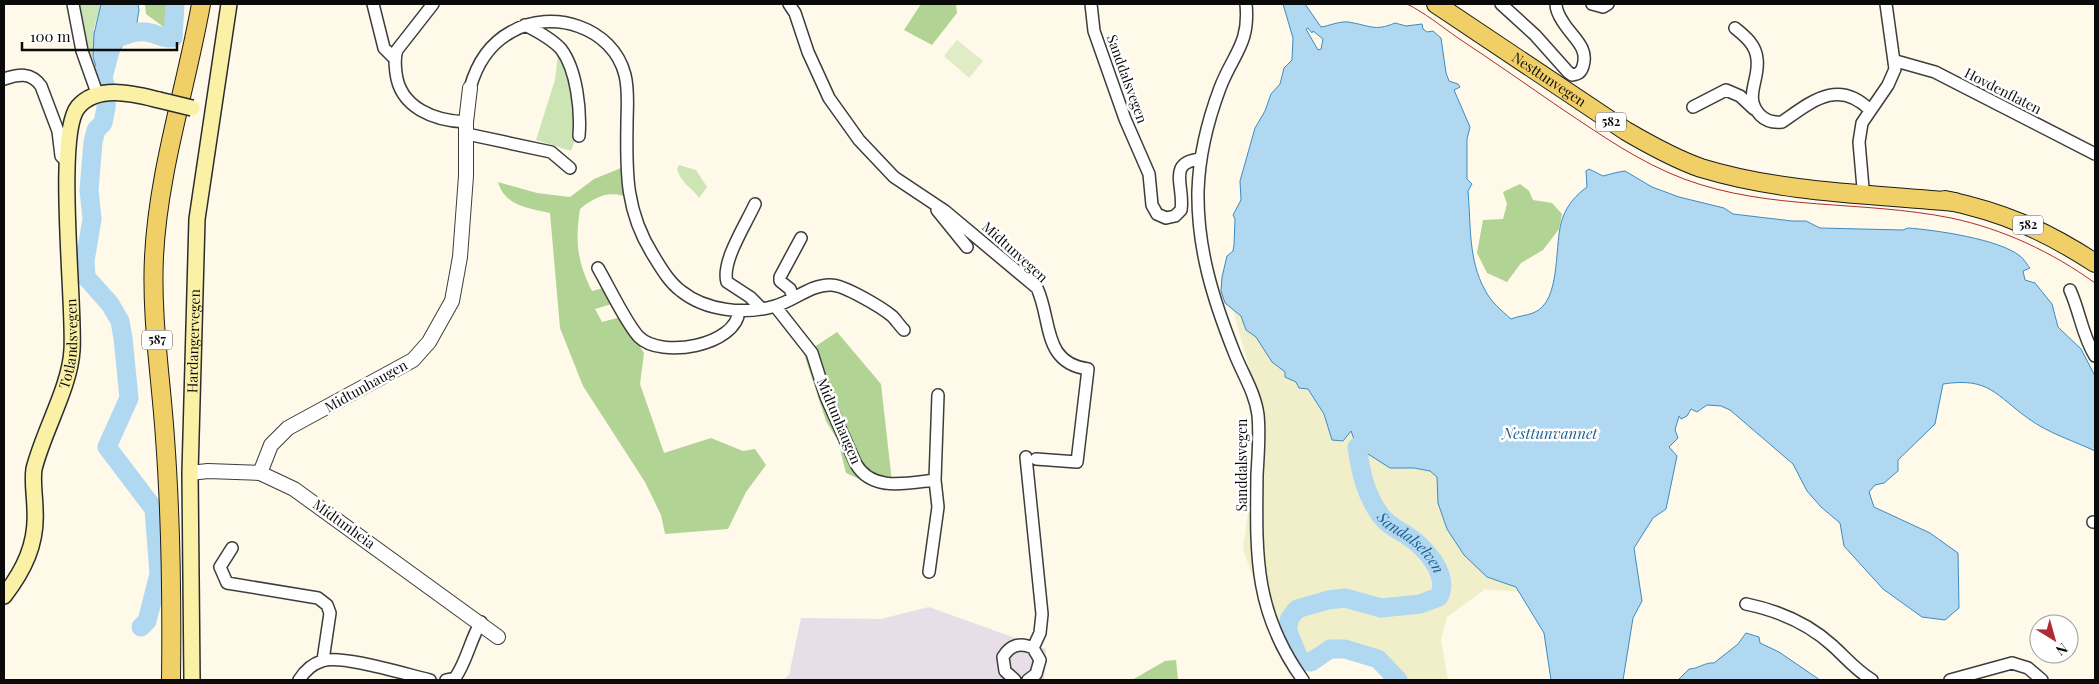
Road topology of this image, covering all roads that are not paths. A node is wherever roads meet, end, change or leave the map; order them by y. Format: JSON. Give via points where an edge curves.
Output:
{"nodes":[{"id":1,"x":73,"y":4,"type":"edge"},
{"id":2,"x":201,"y":4,"type":"edge"},
{"id":3,"x":229,"y":4,"type":"edge"},
{"id":4,"x":373,"y":4,"type":"edge"},
{"id":5,"x":432,"y":4,"type":"edge"},
{"id":6,"x":789,"y":4,"type":"edge"},
{"id":7,"x":1091,"y":4,"type":"edge"},
{"id":8,"x":1246,"y":4,"type":"edge"},
{"id":9,"x":1436,"y":4,"type":"edge"},
{"id":10,"x":1445,"y":4,"type":"edge"},
{"id":11,"x":1501,"y":4,"type":"edge"},
{"id":12,"x":1556,"y":4,"type":"edge"},
{"id":13,"x":1592,"y":4,"type":"edge"},
{"id":14,"x":1608,"y":4,"type":"edge"},
{"id":15,"x":1886,"y":4,"type":"edge"},
{"id":16,"x":1463,"y":20,"type":"junction"},
{"id":17,"x":525,"y":25,"type":"junction"},
{"id":18,"x":1735,"y":28,"type":"dead end"},
{"id":19,"x":394,"y":58,"type":"junction"},
{"id":20,"x":1896,"y":61,"type":"junction"},
{"id":21,"x":4,"y":79,"type":"edge"},
{"id":22,"x":470,"y":88,"type":"joint"},
{"id":23,"x":99,"y":93,"type":"junction"},
{"id":24,"x":1693,"y":107,"type":"dead end"},
{"id":25,"x":1756,"y":110,"type":"junction"},
{"id":26,"x":1870,"y":110,"type":"junction"},
{"id":27,"x":213,"y":113,"type":"junction"},
{"id":28,"x":466,"y":128,"type":"junction"},
{"id":29,"x":579,"y":136,"type":"dead end"},
{"id":30,"x":2095,"y":154,"type":"edge"},
{"id":31,"x":1201,"y":159,"type":"junction"},
{"id":32,"x":68,"y":160,"type":"junction"},
{"id":33,"x":570,"y":168,"type":"dead end"},
{"id":34,"x":1778,"y":185,"type":"junction"},
{"id":35,"x":1863,"y":188,"type":"junction"},
{"id":36,"x":929,"y":199,"type":"junction"},
{"id":37,"x":1955,"y":202,"type":"junction"},
{"id":38,"x":755,"y":204,"type":"dead end"},
{"id":39,"x":801,"y":238,"type":"dead end"},
{"id":40,"x":967,"y":247,"type":"dead end"},
{"id":41,"x":2095,"y":263,"type":"edge"},
{"id":42,"x":598,"y":268,"type":"dead end"},
{"id":43,"x":2070,"y":290,"type":"dead end"},
{"id":44,"x":794,"y":297,"type":"junction"},
{"id":45,"x":775,"y":306,"type":"junction"},
{"id":46,"x":761,"y":308,"type":"junction"},
{"id":47,"x":739,"y":311,"type":"junction"},
{"id":48,"x":904,"y":330,"type":"dead end"},
{"id":49,"x":2095,"y":356,"type":"edge"},
{"id":50,"x":938,"y":395,"type":"dead end"},
{"id":51,"x":190,"y":473,"type":"junction"},
{"id":52,"x":260,"y":473,"type":"junction"},
{"id":53,"x":934,"y":480,"type":"junction"},
{"id":54,"x":232,"y":548,"type":"dead end"},
{"id":55,"x":929,"y":572,"type":"dead end"},
{"id":56,"x":4,"y":596,"type":"edge"},
{"id":57,"x":1746,"y":604,"type":"dead end"},
{"id":58,"x":481,"y":622,"type":"junction"},
{"id":59,"x":498,"y":637,"type":"dead end"},
{"id":60,"x":1033,"y":648,"type":"junction"},
{"id":61,"x":324,"y":660,"type":"junction"},
{"id":62,"x":1034,"y":678,"type":"edge"},
{"id":63,"x":1010,"y":679,"type":"edge"},
{"id":64,"x":171,"y":680,"type":"edge"},
{"id":65,"x":192,"y":680,"type":"edge"},
{"id":66,"x":299,"y":680,"type":"edge"},
{"id":67,"x":430,"y":680,"type":"edge"},
{"id":68,"x":446,"y":680,"type":"edge"},
{"id":69,"x":1303,"y":680,"type":"edge"},
{"id":70,"x":1872,"y":680,"type":"edge"},
{"id":71,"x":1950,"y":680,"type":"edge"},
{"id":72,"x":2042,"y":680,"type":"edge"}],
"edges":[{"from":1,"to":23,"type":"street","via":[[82,51]]},
{"from":2,"to":64,"type":"main road","number":"587","via":[[167,162],[154,258],[156,328],[171,512]]},
{"from":3,"to":27,"type":"main road","name":"Hardangervegen"},
{"from":4,"to":19,"type":"street","via":[[384,48]]},
{"from":5,"to":19,"type":"street"},
{"from":6,"to":36,"type":"street","name":"Midtunvegen","via":[[818,76],[840,116],[894,177]]},
{"from":7,"to":31,"type":"street","name":"Sanddalsvegen","via":[[1094,31],[1125,119],[1149,174],[1152,205],[1158,214],[1166,218],[1181,210],[1183,199],[1179,172],[1182,164]]},
{"from":8,"to":31,"type":"street","name":"Sanddalsvegen","via":[[1247,32],[1220,87]]},
{"from":9,"to":16,"type":"main road","name":"Nesttunvegen","number":"582"},
{"from":10,"to":16,"type":"main road","name":"Nesttunvegen","number":"582"},
{"from":11,"to":12,"type":"street","via":[[1572,75],[1581,72],[1585,55],[1559,16]]},
{"from":13,"to":14,"type":"street","via":[[1603,7]]},
{"from":15,"to":20,"type":"street"},
{"from":16,"to":34,"type":"main road","name":"Nesttunvegen","number":"582","via":[[1590,108],[1652,146],[1700,167]]},
{"from":17,"to":22,"type":"street","name":"Midtunhaugen","via":[[507,34],[484,55]]},
{"from":17,"to":29,"type":"street","via":[[562,50],[570,67],[579,105]]},
{"from":17,"to":47,"type":"street","name":"Midtunhaugen","via":[[549,21],[568,23],[584,28],[608,44],[625,74],[628,89],[627,184],[638,227],[660,265],[681,291],[702,302]]},
{"from":18,"to":25,"type":"street","via":[[1750,42],[1758,58],[1751,95]]},
{"from":19,"to":28,"type":"street","via":[[396,79],[410,103],[433,117]]},
{"from":20,"to":26,"type":"street","via":[[1888,85]]},
{"from":20,"to":30,"type":"street","name":"Hovdenflaten","via":[[1935,72]]},
{"from":21,"to":32,"type":"street","via":[[22,75],[37,80],[46,94],[58,131],[61,156]]},
{"from":22,"to":28,"type":"street","name":"Midtunhaugen"},
{"from":23,"to":27,"type":"main road","bridge":true,"via":[[160,100]]},
{"from":23,"to":32,"type":"main road","name":"Totlandsvegen","via":[[84,101],[74,113]]},
{"from":24,"to":25,"type":"street","via":[[1726,90],[1740,96]]},
{"from":25,"to":26,"type":"street","via":[[1769,121],[1782,122],[1813,100],[1843,94],[1852,96]]},
{"from":26,"to":35,"type":"street","via":[[1859,132]]},
{"from":27,"to":51,"type":"main road","name":"Hardangervegen","via":[[197,219]]},
{"from":28,"to":33,"type":"street","via":[[551,152]]},
{"from":28,"to":52,"type":"street","name":"Midtunhaugen","via":[[460,257],[452,301],[429,342],[412,360],[288,428],[271,445]]},
{"from":31,"to":69,"type":"street","name":"Sanddalsvegen","via":[[1199,229],[1204,265],[1218,312],[1250,388],[1258,416],[1256,522],[1260,585],[1276,636]]},
{"from":32,"to":56,"type":"main road","name":"Totlandsvegen","via":[[72,353],[34,469],[36,517],[32,550]]},
{"from":34,"to":35,"type":"main road","name":"Nesttunvegen","number":"582"},
{"from":34,"to":37,"type":"main road","name":"Nesttunvegen","number":"582"},
{"from":35,"to":37,"type":"main road","name":"Nesttunvegen","number":"582"},
{"from":36,"to":40,"type":"street","name":"Midtunvegen"},
{"from":36,"to":60,"type":"street","name":"Midtunvegen","via":[[1037,288],[1044,304],[1050,342],[1058,354],[1075,367],[1088,369],[1077,462],[1031,458],[1030,501],[1042,614],[1040,633]]},
{"from":37,"to":41,"type":"main road","name":"Nesttunvegen","number":"582","via":[[2022,222]]},
{"from":38,"to":46,"type":"street","via":[[726,264],[726,278]]},
{"from":39,"to":44,"type":"street","via":[[780,277]]},
{"from":42,"to":47,"type":"street","via":[[638,337],[654,347],[672,348],[710,341],[727,332],[736,322]]},
{"from":43,"to":49,"type":"street","via":[[2079,322]]},
{"from":44,"to":45,"type":"street","name":"Midtunhaugen"},
{"from":44,"to":48,"type":"street","name":"Midtunhaugen","via":[[822,286],[838,286],[892,316]]},
{"from":45,"to":46,"type":"street","name":"Midtunhaugen"},
{"from":45,"to":53,"type":"street","name":"Midtunhaugen","via":[[812,353],[826,397],[861,474],[880,483]]},
{"from":46,"to":47,"type":"street","name":"Midtunhaugen"},
{"from":50,"to":53,"type":"street"},
{"from":51,"to":52,"type":"street","name":"Midtunheia"},
{"from":51,"to":65,"type":"main road","name":"Hardangervegen"},
{"from":52,"to":58,"type":"street","name":"Midtunheia","via":[[305,496]]},
{"from":53,"to":55,"type":"street","via":[[938,507]]},
{"from":54,"to":61,"type":"street","via":[[220,567],[227,583],[318,598],[327,605],[330,613]]},
{"from":57,"to":70,"type":"street","via":[[1782,614],[1808,626],[1861,674]]},
{"from":58,"to":59,"type":"street","name":"Midtunheia"},
{"from":58,"to":68,"type":"street","via":[[464,666],[455,678]]},
{"from":60,"to":62,"type":"street","via":[[1040,660]]},
{"from":60,"to":63,"type":"street","via":[[1019,644],[1007,651],[1003,665]]},
{"from":61,"to":66,"type":"street","via":[[305,671]]},
{"from":61,"to":67,"type":"street","via":[[342,660]]},
{"from":71,"to":72,"type":"street","via":[[2012,663],[2028,668]]}]}
